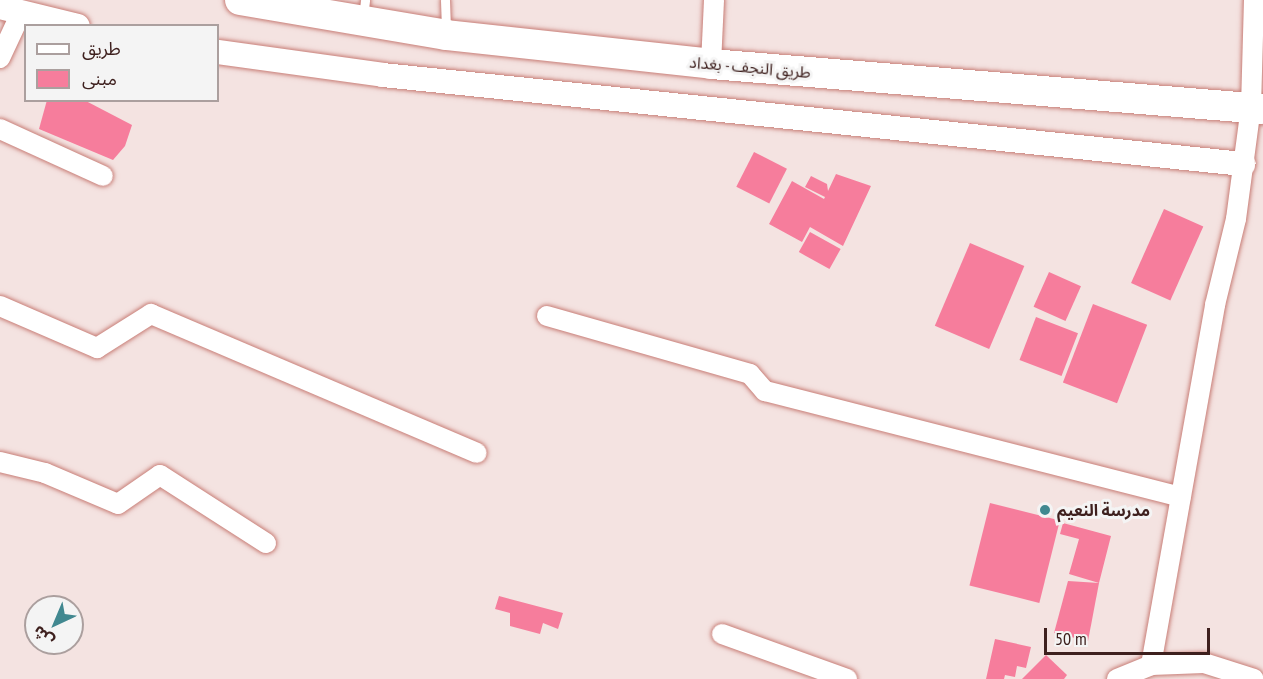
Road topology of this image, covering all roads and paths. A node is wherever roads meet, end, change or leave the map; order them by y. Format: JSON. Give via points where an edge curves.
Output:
{"nodes":[{"id":1,"x":240,"y":0,"type":"edge"},
{"id":2,"x":445,"y":0,"type":"edge"},
{"id":3,"x":714,"y":0,"type":"edge"},
{"id":4,"x":1254,"y":0,"type":"edge"},
{"id":5,"x":11,"y":10,"type":"edge"},
{"id":6,"x":364,"y":11,"type":"edge"},
{"id":7,"x":70,"y":24,"type":"edge"},
{"id":8,"x":446,"y":35,"type":"junction"},
{"id":9,"x":219,"y":52,"type":"edge"},
{"id":10,"x":0,"y":58,"type":"edge"},
{"id":11,"x":711,"y":64,"type":"junction"},
{"id":12,"x":1257,"y":108,"type":"edge"},
{"id":13,"x":0,"y":129,"type":"edge"},
{"id":14,"x":1243,"y":164,"type":"junction"},
{"id":15,"x":103,"y":176,"type":"dead end"},
{"id":16,"x":0,"y":306,"type":"edge"},
{"id":17,"x":547,"y":316,"type":"dead end"},
{"id":18,"x":477,"y":453,"type":"dead end"},
{"id":19,"x":0,"y":462,"type":"edge"},
{"id":20,"x":1181,"y":497,"type":"junction"},
{"id":21,"x":266,"y":543,"type":"dead end"},
{"id":22,"x":722,"y":634,"type":"dead end"},
{"id":23,"x":1151,"y":665,"type":"junction"},
{"id":24,"x":847,"y":679,"type":"edge"},
{"id":25,"x":1117,"y":679,"type":"edge"},
{"id":26,"x":1254,"y":679,"type":"edge"}],
"edges":[{"from":1,"to":6,"type":"main road","name":"طريق النجف - بغداد"},
{"from":2,"to":8,"type":"lane"},
{"from":3,"to":11,"type":"street"},
{"from":4,"to":12,"type":"street"},
{"from":5,"to":7,"type":"street"},
{"from":5,"to":10,"type":"street"},
{"from":6,"to":8,"type":"main road","name":"طريق النجف - بغداد"},
{"from":8,"to":11,"type":"main road","name":"طريق النجف - بغداد"},
{"from":9,"to":14,"type":"street","via":[[383,75]]},
{"from":11,"to":12,"type":"main road","name":"طريق النجف - بغداد"},
{"from":12,"to":14,"type":"street"},
{"from":13,"to":15,"type":"street"},
{"from":14,"to":20,"type":"street","via":[[1236,219],[1215,305]]},
{"from":16,"to":18,"type":"street","via":[[97,348],[151,314]]},
{"from":17,"to":20,"type":"street","via":[[750,374],[765,391]]},
{"from":19,"to":21,"type":"street","via":[[45,473],[118,504],[160,475]]},
{"from":20,"to":23,"type":"street"},
{"from":22,"to":24,"type":"street"},
{"from":23,"to":25,"type":"street"},
{"from":23,"to":26,"type":"street","via":[[1204,663]]}]}
